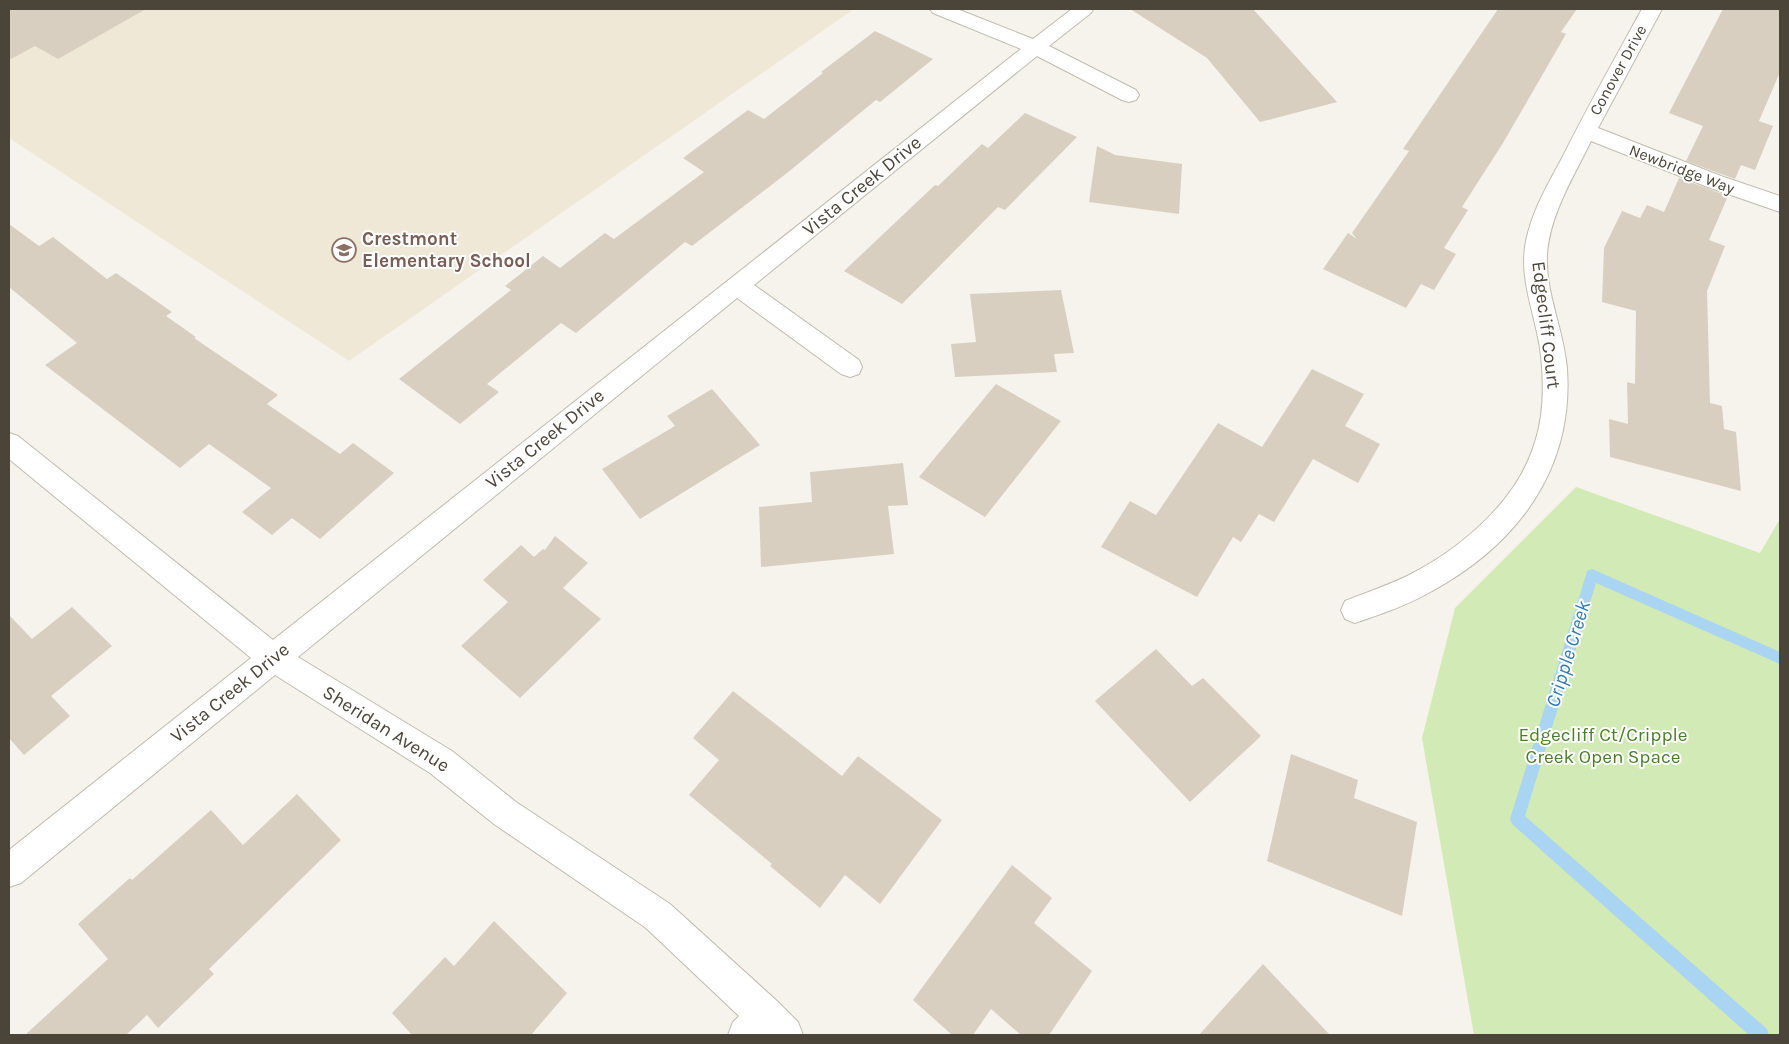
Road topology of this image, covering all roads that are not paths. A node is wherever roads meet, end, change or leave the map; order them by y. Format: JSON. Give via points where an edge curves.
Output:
{"nodes":[{"id":1,"x":940,"y":9,"type":"edge"},
{"id":2,"x":1084,"y":9,"type":"edge"},
{"id":3,"x":1652,"y":9,"type":"edge"},
{"id":4,"x":1035,"y":47,"type":"junction"},
{"id":5,"x":1129,"y":95,"type":"dead end"},
{"id":6,"x":1585,"y":131,"type":"junction"},
{"id":7,"x":1780,"y":204,"type":"edge"},
{"id":8,"x":736,"y":285,"type":"junction"},
{"id":9,"x":850,"y":368,"type":"dead end"},
{"id":10,"x":9,"y":444,"type":"edge"},
{"id":11,"x":1355,"y":610,"type":"dead end"},
{"id":12,"x":273,"y":658,"type":"junction"},
{"id":13,"x":9,"y":871,"type":"edge"},
{"id":14,"x":765,"y":1028,"type":"edge"}],
"edges":[{"from":1,"to":4,"type":"street"},
{"from":2,"to":4,"type":"street","name":"Vista Creek Drive"},
{"from":3,"to":6,"type":"street","name":"Conover Drive"},
{"from":4,"to":5,"type":"street"},
{"from":4,"to":8,"type":"street","name":"Vista Creek Drive"},
{"from":6,"to":7,"type":"street","name":"Newbridge Way"},
{"from":6,"to":11,"type":"street","name":"Edgecliff Court","via":[[1550,203],[1538,239],[1536,280],[1552,346],[1555,394],[1548,443],[1527,490],[1493,532],[1471,551],[1421,582]]},
{"from":8,"to":9,"type":"street"},
{"from":8,"to":12,"type":"street","name":"Vista Creek Drive"},
{"from":10,"to":12,"type":"street","name":"Sheridan Avenue"},
{"from":12,"to":13,"type":"street","name":"Vista Creek Drive"},
{"from":12,"to":14,"type":"street","name":"Sheridan Avenue","via":[[441,762],[505,813],[658,916]]}]}
